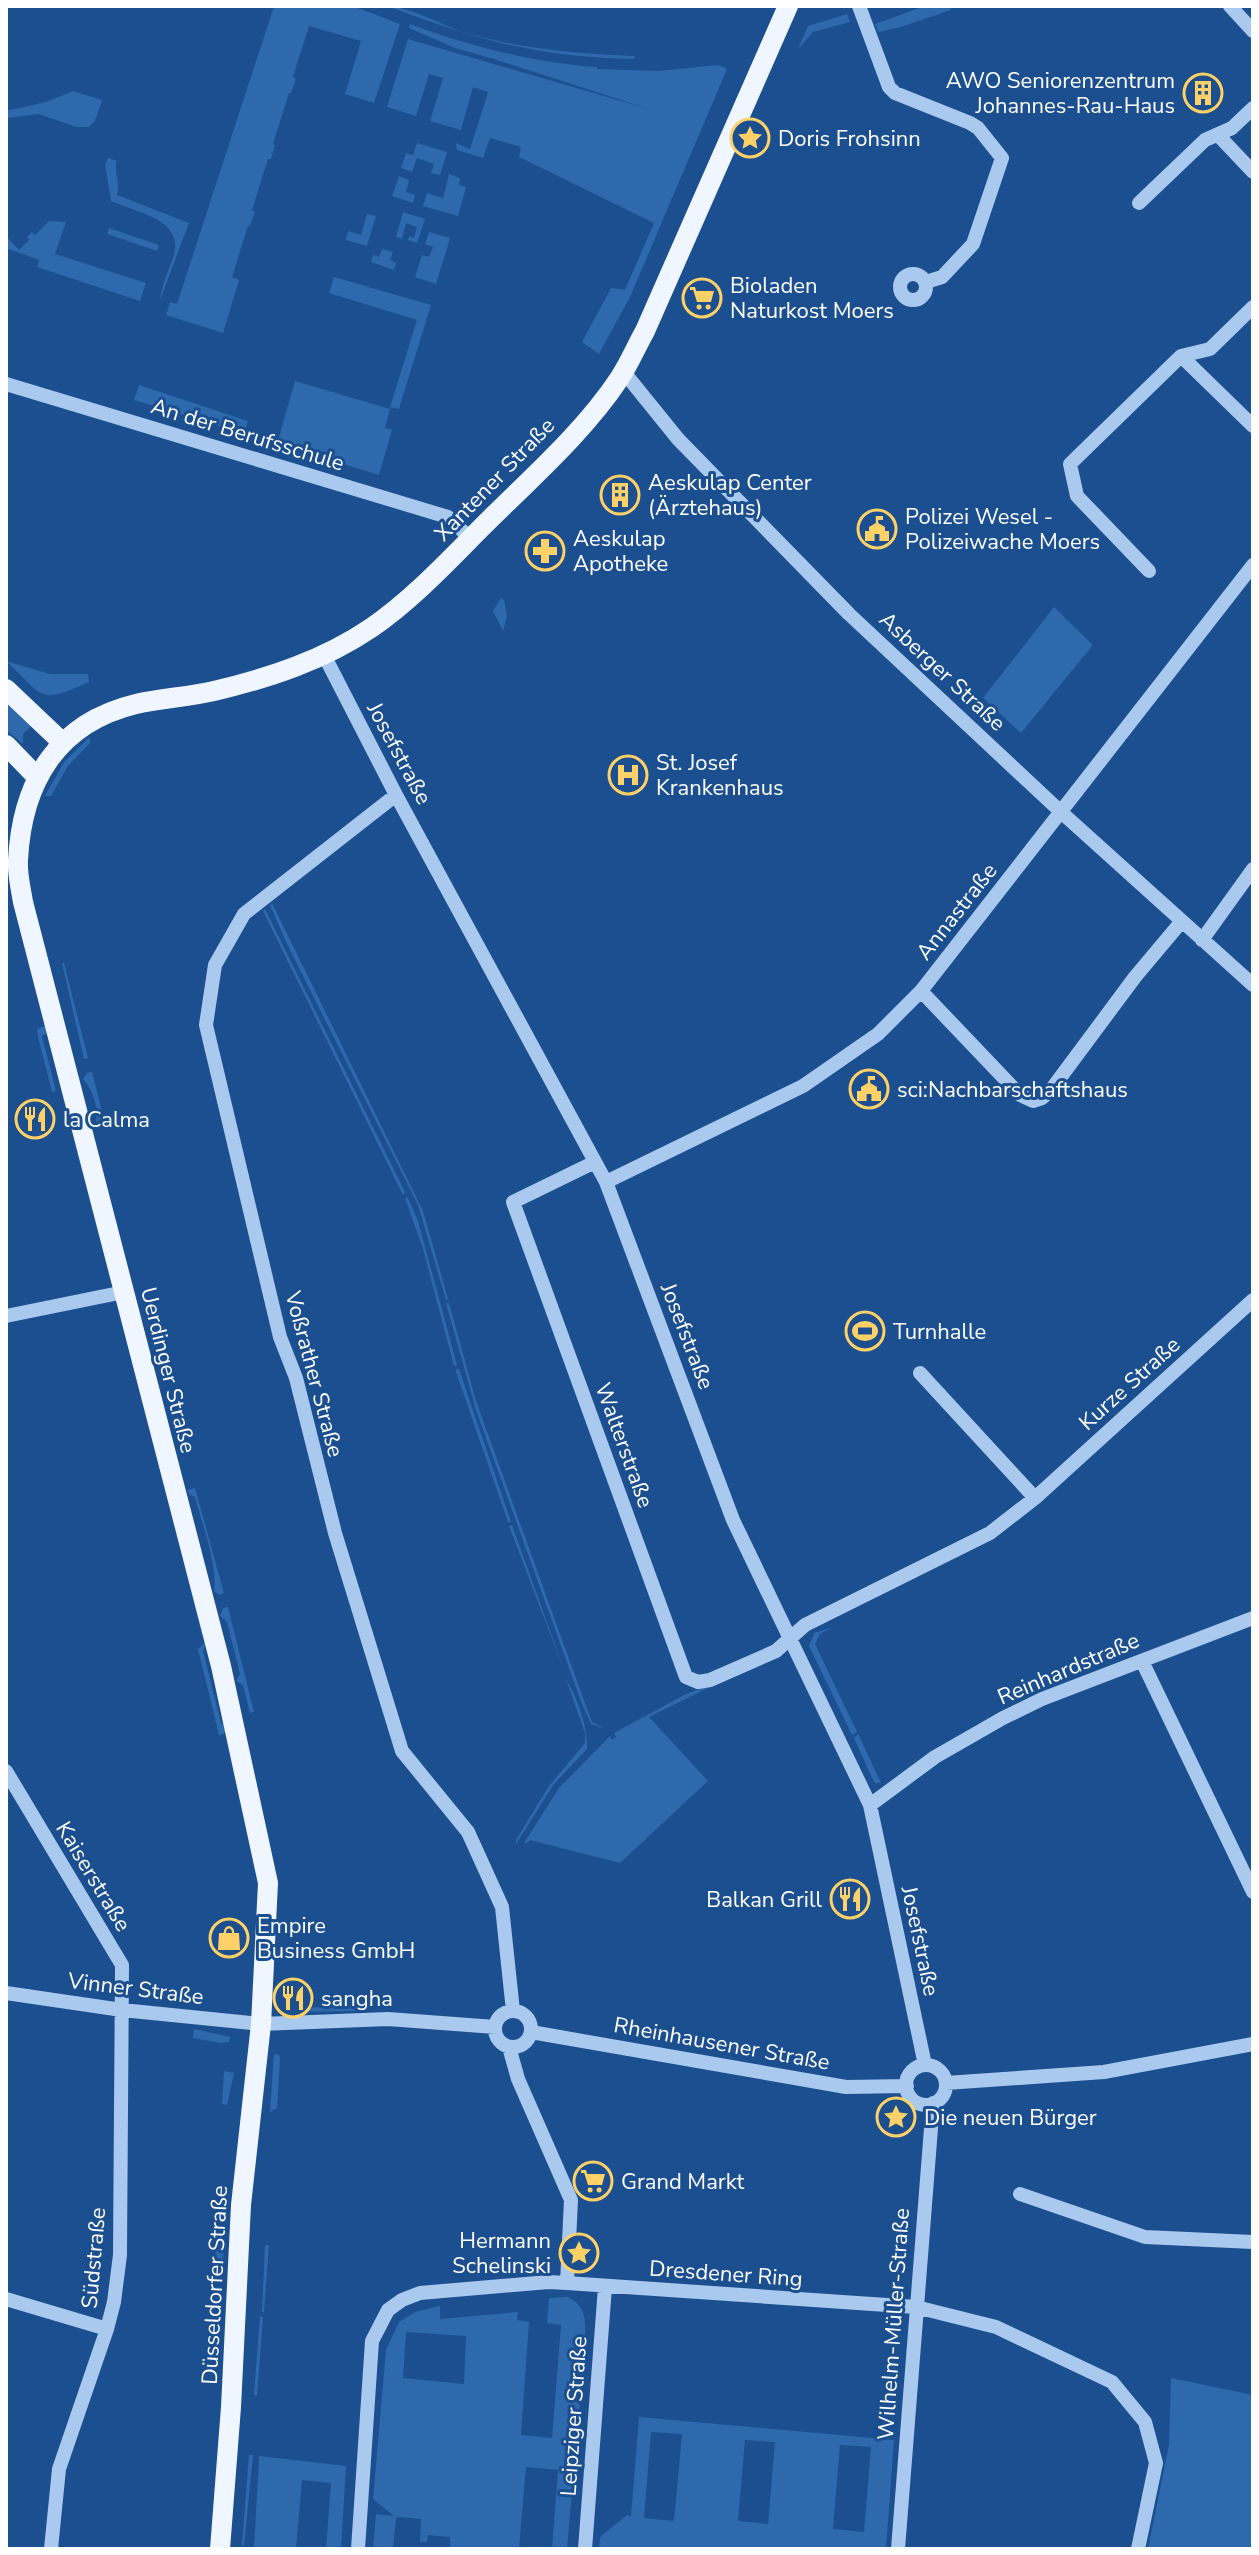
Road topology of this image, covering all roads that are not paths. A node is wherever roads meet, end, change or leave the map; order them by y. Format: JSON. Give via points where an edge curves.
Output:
{"nodes":[{"id":1,"x":788,"y":6,"type":"edge"},
{"id":2,"x":859,"y":6,"type":"edge"},
{"id":3,"x":1230,"y":6,"type":"edge"},
{"id":4,"x":1253,"y":31,"type":"edge"},
{"id":5,"x":1253,"y":108,"type":"edge"},
{"id":6,"x":1218,"y":135,"type":"junction"},
{"id":7,"x":1253,"y":172,"type":"edge"},
{"id":8,"x":1139,"y":203,"type":"dead end"},
{"id":9,"x":926,"y":282,"type":"dead end"},
{"id":10,"x":1253,"y":307,"type":"edge"},
{"id":11,"x":1181,"y":356,"type":"junction"},
{"id":12,"x":623,"y":371,"type":"junction"},
{"id":13,"x":6,"y":384,"type":"edge"},
{"id":14,"x":1253,"y":426,"type":"edge"},
{"id":15,"x":471,"y":539,"type":"junction"},
{"id":16,"x":1253,"y":565,"type":"edge"},
{"id":17,"x":1149,"y":571,"type":"dead end"},
{"id":18,"x":324,"y":655,"type":"junction"},
{"id":19,"x":6,"y":689,"type":"edge"},
{"id":20,"x":63,"y":743,"type":"junction"},
{"id":21,"x":6,"y":745,"type":"edge"},
{"id":22,"x":37,"y":777,"type":"junction"},
{"id":23,"x":396,"y":795,"type":"junction"},
{"id":24,"x":1061,"y":812,"type":"junction"},
{"id":25,"x":1253,"y":869,"type":"edge"},
{"id":26,"x":1182,"y":921,"type":"junction"},
{"id":27,"x":1202,"y":940,"type":"junction"},
{"id":28,"x":1253,"y":985,"type":"edge"},
{"id":29,"x":921,"y":991,"type":"junction"},
{"id":30,"x":595,"y":1162,"type":"junction"},
{"id":31,"x":606,"y":1182,"type":"junction"},
{"id":32,"x":124,"y":1292,"type":"junction"},
{"id":33,"x":1253,"y":1300,"type":"edge"},
{"id":34,"x":6,"y":1316,"type":"edge"},
{"id":35,"x":920,"y":1373,"type":"dead end"},
{"id":36,"x":1035,"y":1498,"type":"junction"},
{"id":37,"x":1253,"y":1618,"type":"edge"},
{"id":38,"x":791,"y":1637,"type":"junction"},
{"id":39,"x":1142,"y":1661,"type":"junction"},
{"id":40,"x":6,"y":1771,"type":"edge"},
{"id":41,"x":870,"y":1805,"type":"junction"},
{"id":42,"x":1253,"y":1892,"type":"edge"},
{"id":43,"x":6,"y":1993,"type":"edge"},
{"id":44,"x":122,"y":2010,"type":"junction"},
{"id":45,"x":513,"y":2011,"type":"junction"},
{"id":46,"x":261,"y":2024,"type":"junction"},
{"id":47,"x":495,"y":2027,"type":"junction"},
{"id":48,"x":531,"y":2032,"type":"junction"},
{"id":49,"x":1253,"y":2044,"type":"edge"},
{"id":50,"x":509,"y":2047,"type":"junction"},
{"id":51,"x":925,"y":2065,"type":"junction"},
{"id":52,"x":946,"y":2083,"type":"junction"},
{"id":53,"x":907,"y":2086,"type":"junction"},
{"id":54,"x":933,"y":2103,"type":"junction"},
{"id":55,"x":1020,"y":2194,"type":"dead end"},
{"id":56,"x":1253,"y":2242,"type":"edge"},
{"id":57,"x":567,"y":2283,"type":"junction"},
{"id":58,"x":605,"y":2287,"type":"junction"},
{"id":59,"x":6,"y":2299,"type":"edge"},
{"id":60,"x":916,"y":2307,"type":"junction"},
{"id":61,"x":107,"y":2329,"type":"junction"},
{"id":62,"x":51,"y":2549,"type":"edge"},
{"id":63,"x":220,"y":2549,"type":"edge"},
{"id":64,"x":358,"y":2549,"type":"edge"},
{"id":65,"x":585,"y":2549,"type":"edge"},
{"id":66,"x":898,"y":2549,"type":"edge"},
{"id":67,"x":1138,"y":2549,"type":"edge"}],
"edges":[{"from":1,"to":12,"type":"main road","name":"Xantener Straße"},
{"from":2,"to":9,"type":"street","via":[[889,87],[978,128],[1002,158],[973,244],[942,277]]},
{"from":3,"to":4,"type":"street"},
{"from":5,"to":6,"type":"street"},
{"from":6,"to":7,"type":"street"},
{"from":6,"to":8,"type":"street","via":[[1205,140]]},
{"from":10,"to":11,"type":"street","via":[[1210,349]]},
{"from":11,"to":14,"type":"street"},
{"from":11,"to":17,"type":"street","via":[[1070,464],[1077,496]]},
{"from":12,"to":15,"type":"main road","name":"Xantener Straße","via":[[564,445]]},
{"from":12,"to":24,"type":"street","name":"Asberger Straße","via":[[678,439],[849,614]]},
{"from":13,"to":15,"type":"street","name":"An der Berufsschule","via":[[448,517]]},
{"from":15,"to":18,"type":"main road","name":"Xantener Straße","via":[[398,608]]},
{"from":16,"to":24,"type":"street","name":"Annastraße"},
{"from":18,"to":20,"type":"main road","name":"Xantener Straße","via":[[212,692],[136,704],[100,716]]},
{"from":18,"to":23,"type":"street","name":"Josefstraße"},
{"from":19,"to":20,"type":"main road"},
{"from":20,"to":22,"type":"main road","name":"Xantener Straße"},
{"from":21,"to":22,"type":"main road"},
{"from":22,"to":32,"type":"main road","name":"Uerdinger Straße","via":[[17,863],[23,902]]},
{"from":23,"to":30,"type":"street","name":"Josefstraße"},
{"from":23,"to":45,"type":"street","name":"Voßrather Straße","via":[[244,914],[215,965],[206,1025],[280,1337],[402,1751],[468,1832],[502,1907]]},
{"from":24,"to":26,"type":"street","name":"Asberger Straße"},
{"from":24,"to":29,"type":"street","name":"Annastraße"},
{"from":25,"to":27,"type":"street"},
{"from":26,"to":27,"type":"street","name":"Asberger Straße"},
{"from":26,"to":29,"type":"street","via":[[1051,1090],[1033,1101],[1014,1091]]},
{"from":27,"to":28,"type":"street","name":"Asberger Straße"},
{"from":29,"to":31,"type":"street","name":"Annastraße","via":[[878,1034],[803,1086]]},
{"from":30,"to":31,"type":"street","name":"Josefstraße"},
{"from":30,"to":38,"type":"street","name":"Walterstraße","via":[[513,1202],[686,1677],[710,1680],[776,1651]]},
{"from":31,"to":38,"type":"street","name":"Josefstraße","via":[[733,1520]]},
{"from":32,"to":34,"type":"street"},
{"from":32,"to":46,"type":"main road","name":"Uerdinger Straße","via":[[262,1844],[268,1883]]},
{"from":33,"to":36,"type":"street","name":"Kurze Straße"},
{"from":35,"to":36,"type":"street"},
{"from":36,"to":38,"type":"street","name":"Kurze Straße","via":[[990,1533],[805,1625]]},
{"from":37,"to":39,"type":"street","name":"Reinhardstraße"},
{"from":38,"to":41,"type":"street","name":"Josefstraße"},
{"from":39,"to":41,"type":"street","name":"Reinhardstraße","via":[[1003,1718],[935,1757]]},
{"from":39,"to":42,"type":"street"},
{"from":40,"to":44,"type":"street","name":"Kaiserstraße","via":[[122,1965]]},
{"from":41,"to":51,"type":"street","name":"Josefstraße"},
{"from":43,"to":44,"type":"street","name":"Vinner Straße"},
{"from":44,"to":46,"type":"street","name":"Vinner Straße"},
{"from":44,"to":61,"type":"street","name":"Südstraße","via":[[120,2255]]},
{"from":45,"to":47,"type":"street","via":[[499,2017]]},
{"from":45,"to":48,"type":"street","via":[[524,2015]]},
{"from":46,"to":47,"type":"street","via":[[388,2019]]},
{"from":46,"to":63,"type":"main road","name":"Düsseldorfer Straße","via":[[241,2205]]},
{"from":47,"to":50,"type":"street","via":[[498,2039]]},
{"from":48,"to":50,"type":"street","via":[[526,2042]]},
{"from":48,"to":53,"type":"street","name":"Rheinhausener Straße","via":[[846,2087]]},
{"from":49,"to":52,"type":"street","via":[[1104,2072]]},
{"from":50,"to":57,"type":"street","via":[[571,2200]]},
{"from":51,"to":52,"type":"street","via":[[939,2070]]},
{"from":51,"to":53,"type":"street","via":[[914,2069]]},
{"from":52,"to":54,"type":"street","via":[[943,2095]]},
{"from":53,"to":54,"type":"street","via":[[915,2101]]},
{"from":54,"to":60,"type":"street","name":"Wilhelm-Müller-Straße"},
{"from":55,"to":56,"type":"street","via":[[1145,2237]]},
{"from":57,"to":58,"type":"street","name":"Dresdener Ring"},
{"from":57,"to":64,"type":"street","name":"Dresdener Ring","via":[[420,2293],[388,2310],[372,2341]]},
{"from":58,"to":60,"type":"street","name":"Dresdener Ring"},
{"from":58,"to":65,"type":"street","name":"Leipziger Straße"},
{"from":59,"to":61,"type":"street"},
{"from":60,"to":66,"type":"street","name":"Wilhelm-Müller-Straße"},
{"from":60,"to":67,"type":"street","name":"Dresdener Ring","via":[[996,2327],[1112,2382],[1145,2422],[1156,2463]]},
{"from":61,"to":62,"type":"street","name":"Südstraße","via":[[59,2469]]}]}
